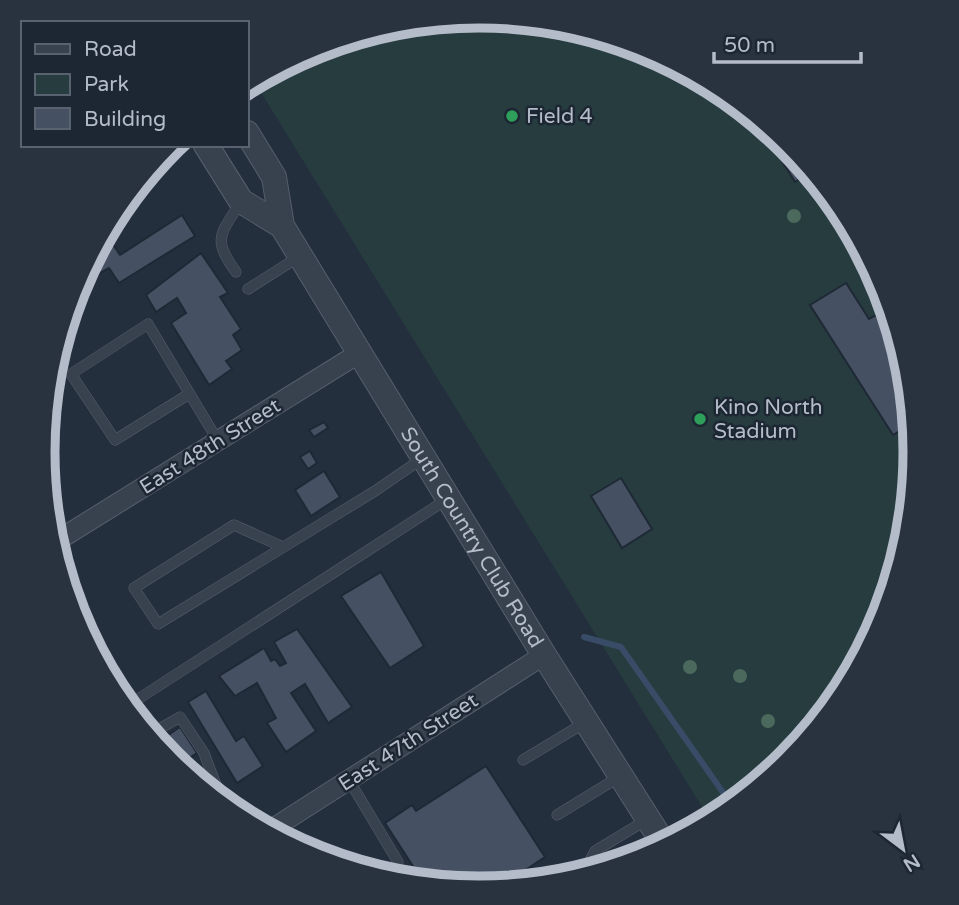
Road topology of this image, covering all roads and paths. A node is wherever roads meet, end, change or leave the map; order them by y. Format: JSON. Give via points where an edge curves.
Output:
{"nodes":[{"id":1,"x":248,"y":136,"type":"edge"},
{"id":2,"x":207,"y":147,"type":"edge"},
{"id":3,"x":241,"y":201,"type":"junction"},
{"id":4,"x":282,"y":226,"type":"junction"},
{"id":5,"x":300,"y":256,"type":"junction"},
{"id":6,"x":236,"y":272,"type":"dead end"},
{"id":7,"x":248,"y":289,"type":"dead end"},
{"id":8,"x":361,"y":352,"type":"junction"},
{"id":9,"x":189,"y":394,"type":"junction"},
{"id":10,"x":218,"y":441,"type":"junction"},
{"id":11,"x":424,"y":457,"type":"junction"},
{"id":12,"x":449,"y":498,"type":"junction"},
{"id":13,"x":63,"y":537,"type":"edge"},
{"id":14,"x":283,"y":547,"type":"junction"},
{"id":15,"x":544,"y":655,"type":"junction"},
{"id":16,"x":136,"y":701,"type":"edge"},
{"id":17,"x":586,"y":722,"type":"junction"},
{"id":18,"x":159,"y":729,"type":"dead end"},
{"id":19,"x":523,"y":760,"type":"dead end"},
{"id":20,"x":621,"y":776,"type":"junction"},
{"id":21,"x":349,"y":780,"type":"junction"},
{"id":22,"x":216,"y":785,"type":"edge"},
{"id":23,"x":557,"y":815,"type":"dead end"},
{"id":24,"x":648,"y":819,"type":"junction"},
{"id":25,"x":278,"y":825,"type":"edge"},
{"id":26,"x":659,"y":837,"type":"edge"},
{"id":27,"x":589,"y":863,"type":"edge"},
{"id":28,"x":395,"y":869,"type":"edge"}],
"edges":[{"from":1,"to":4,"type":"street","name":"South Country Club Road","via":[[274,177]]},
{"from":2,"to":3,"type":"street","name":"South Country Club Road"},
{"from":3,"to":4,"type":"street","name":"South Country Club Road"},
{"from":3,"to":6,"type":"lane","via":[[219,239],[220,250]]},
{"from":4,"to":5,"type":"street","name":"South Country Club Road"},
{"from":5,"to":7,"type":"lane"},
{"from":5,"to":8,"type":"street","name":"South Country Club Road"},
{"from":8,"to":10,"type":"street","name":"East 48th Street"},
{"from":8,"to":11,"type":"street","name":"South Country Club Road"},
{"from":9,"to":9,"type":"lane","via":[[148,324],[71,374],[115,440]]},
{"from":9,"to":10,"type":"lane"},
{"from":10,"to":13,"type":"street","name":"East 48th Street"},
{"from":11,"to":12,"type":"street","name":"South Country Club Road"},
{"from":11,"to":14,"type":"lane"},
{"from":12,"to":15,"type":"street","name":"South Country Club Road"},
{"from":12,"to":16,"type":"lane"},
{"from":14,"to":14,"type":"lane","via":[[234,526],[134,588],[158,624]]},
{"from":15,"to":17,"type":"street","name":"South Country Club Road"},
{"from":15,"to":21,"type":"street","name":"East 47th Street"},
{"from":17,"to":19,"type":"lane"},
{"from":17,"to":20,"type":"street","name":"South Country Club Road"},
{"from":18,"to":22,"type":"lane","via":[[180,718],[204,753]]},
{"from":20,"to":23,"type":"lane"},
{"from":20,"to":24,"type":"street","name":"South Country Club Road"},
{"from":21,"to":25,"type":"street","name":"East 47th Street"},
{"from":21,"to":28,"type":"lane","via":[[398,862]]},
{"from":24,"to":26,"type":"street","name":"South Country Club Road"},
{"from":24,"to":27,"type":"lane","via":[[595,851]]}]}
